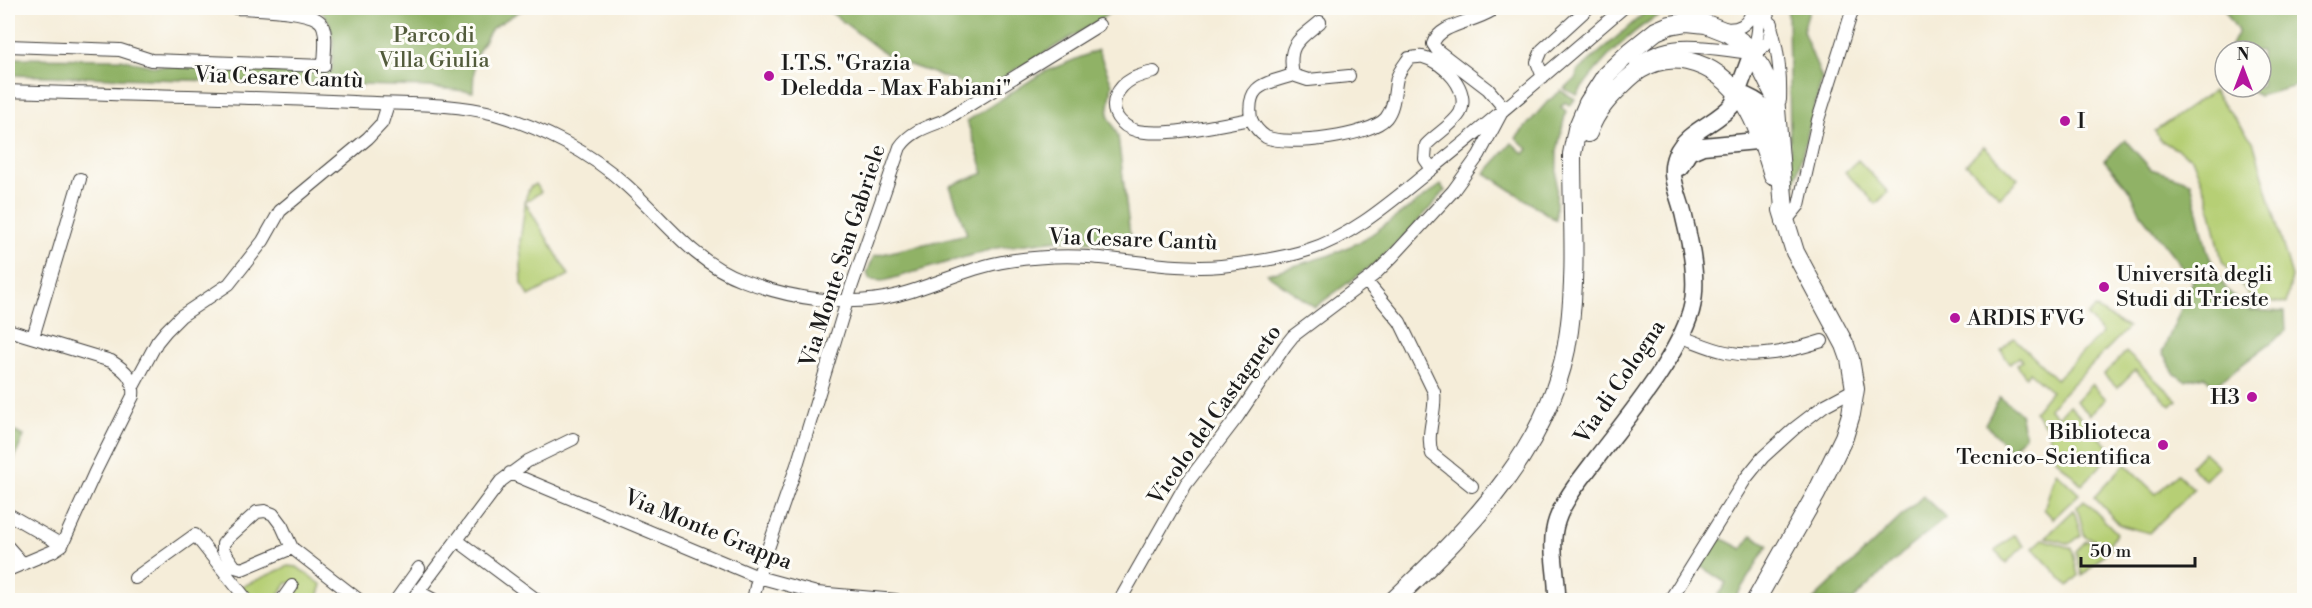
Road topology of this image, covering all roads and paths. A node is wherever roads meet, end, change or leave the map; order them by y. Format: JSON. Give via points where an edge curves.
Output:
{"nodes":[{"id":1,"x":236,"y":8,"type":"edge"},
{"id":2,"x":1492,"y":8,"type":"edge"},
{"id":3,"x":1588,"y":8,"type":"edge"},
{"id":4,"x":1623,"y":8,"type":"edge"},
{"id":5,"x":1754,"y":8,"type":"edge"},
{"id":6,"x":1764,"y":8,"type":"edge"},
{"id":7,"x":1853,"y":8,"type":"edge"},
{"id":8,"x":1320,"y":22,"type":"dead end"},
{"id":9,"x":1772,"y":24,"type":"junction"},
{"id":10,"x":1099,"y":25,"type":"dead end"},
{"id":11,"x":1718,"y":28,"type":"junction"},
{"id":12,"x":8,"y":46,"type":"edge"},
{"id":13,"x":1752,"y":53,"type":"junction"},
{"id":14,"x":1154,"y":72,"type":"dead end"},
{"id":15,"x":1293,"y":75,"type":"junction"},
{"id":16,"x":1349,"y":76,"type":"dead end"},
{"id":17,"x":1543,"y":77,"type":"junction"},
{"id":18,"x":8,"y":91,"type":"edge"},
{"id":19,"x":1736,"y":92,"type":"junction"},
{"id":20,"x":1605,"y":100,"type":"junction"},
{"id":21,"x":388,"y":104,"type":"junction"},
{"id":22,"x":1504,"y":108,"type":"junction"},
{"id":23,"x":1251,"y":119,"type":"junction"},
{"id":24,"x":1771,"y":140,"type":"junction"},
{"id":25,"x":1432,"y":169,"type":"junction"},
{"id":26,"x":80,"y":179,"type":"dead end"},
{"id":27,"x":1674,"y":182,"type":"junction"},
{"id":28,"x":1573,"y":213,"type":"junction"},
{"id":29,"x":1785,"y":222,"type":"junction"},
{"id":30,"x":1366,"y":281,"type":"junction"},
{"id":31,"x":847,"y":302,"type":"junction"},
{"id":32,"x":8,"y":330,"type":"edge"},
{"id":33,"x":33,"y":337,"type":"junction"},
{"id":34,"x":1682,"y":337,"type":"junction"},
{"id":35,"x":1822,"y":341,"type":"dead end"},
{"id":36,"x":134,"y":385,"type":"junction"},
{"id":37,"x":1855,"y":389,"type":"junction"},
{"id":38,"x":573,"y":439,"type":"dead end"},
{"id":39,"x":510,"y":473,"type":"junction"},
{"id":40,"x":1472,"y":486,"type":"dead end"},
{"id":41,"x":8,"y":514,"type":"edge"},
{"id":42,"x":458,"y":541,"type":"junction"},
{"id":43,"x":62,"y":544,"type":"junction"},
{"id":44,"x":8,"y":547,"type":"edge"},
{"id":45,"x":292,"y":548,"type":"junction"},
{"id":46,"x":23,"y":564,"type":"junction"},
{"id":47,"x":419,"y":568,"type":"dead end"},
{"id":48,"x":8,"y":570,"type":"edge"},
{"id":49,"x":758,"y":577,"type":"junction"},
{"id":50,"x":135,"y":578,"type":"dead end"},
{"id":51,"x":292,"y":586,"type":"dead end"},
{"id":52,"x":416,"y":596,"type":"edge"},
{"id":53,"x":247,"y":600,"type":"edge"},
{"id":54,"x":282,"y":600,"type":"edge"},
{"id":55,"x":359,"y":600,"type":"edge"},
{"id":56,"x":396,"y":600,"type":"edge"},
{"id":57,"x":434,"y":600,"type":"edge"},
{"id":58,"x":537,"y":600,"type":"edge"},
{"id":59,"x":753,"y":600,"type":"edge"},
{"id":60,"x":897,"y":600,"type":"edge"},
{"id":61,"x":1120,"y":600,"type":"edge"},
{"id":62,"x":1395,"y":600,"type":"edge"},
{"id":63,"x":1557,"y":600,"type":"edge"},
{"id":64,"x":1670,"y":600,"type":"edge"},
{"id":65,"x":1755,"y":600,"type":"edge"}],
"edges":[{"from":1,"to":12,"type":"street","via":[[316,18],[324,33],[324,66],[151,60],[120,50]]},
{"from":2,"to":22,"type":"street","via":[[1479,18],[1442,30],[1433,44],[1488,89]]},
{"from":3,"to":17,"type":"street","via":[[1542,50],[1537,62]]},
{"from":4,"to":17,"type":"street","name":"Via Cesare Cantù"},
{"from":5,"to":11,"type":"street","via":[[1740,28]]},
{"from":5,"to":13,"type":"street","via":[[1759,25]]},
{"from":6,"to":9,"type":"street"},
{"from":7,"to":29,"type":"street","via":[[1818,120],[1799,205]]},
{"from":8,"to":15,"type":"street","via":[[1294,45]]},
{"from":9,"to":13,"type":"street","via":[[1766,45]]},
{"from":9,"to":24,"type":"street","via":[[1780,90]]},
{"from":10,"to":31,"type":"street","name":"Via Monte San Gabriele","via":[[945,120],[907,137],[896,155]]},
{"from":11,"to":13,"type":"main road"},
{"from":11,"to":28,"type":"main road","via":[[1687,22],[1656,31],[1606,75],[1577,129],[1572,153]]},
{"from":13,"to":19,"type":"main road","name":"Via di Cologna"},
{"from":13,"to":20,"type":"street","via":[[1698,46],[1658,50],[1633,68]]},
{"from":13,"to":24,"type":"main road","via":[[1775,96]]},
{"from":14,"to":23,"type":"street","via":[[1125,84],[1114,103],[1116,117],[1134,131],[1154,132]]},
{"from":15,"to":16,"type":"street","via":[[1308,80]]},
{"from":15,"to":23,"type":"street","via":[[1253,93],[1249,105]]},
{"from":17,"to":22,"type":"street","name":"Via Cesare Cantù"},
{"from":18,"to":21,"type":"street","name":"Via Cesare Cantù"},
{"from":19,"to":20,"type":"main road","via":[[1714,71],[1678,59],[1658,61],[1638,70]]},
{"from":19,"to":24,"type":"main road"},
{"from":19,"to":27,"type":"main road","name":"Via di Cologna","via":[[1728,111],[1687,139],[1676,155]]},
{"from":20,"to":28,"type":"main road","via":[[1584,145]]},
{"from":21,"to":31,"type":"street","name":"Via Cesare Cantù","via":[[471,109],[537,129],[600,164],[720,271],[788,294]]},
{"from":21,"to":36,"type":"street","via":[[382,123],[368,138],[280,211],[263,241],[229,284],[181,316],[166,331]]},
{"from":22,"to":25,"type":"street","name":"Via Cesare Cantù"},
{"from":22,"to":30,"type":"street","name":"Vicolo del Castagneto","via":[[1479,155],[1453,191]]},
{"from":23,"to":25,"type":"street","via":[[1265,136],[1281,140],[1316,140],[1373,127],[1387,118],[1398,76],[1409,58],[1422,57],[1457,81],[1462,96],[1460,114],[1426,145],[1425,159]]},
{"from":24,"to":27,"type":"main road","via":[[1711,145],[1689,153]]},
{"from":24,"to":29,"type":"main road"},
{"from":25,"to":31,"type":"street","name":"Via Cesare Cantù","via":[[1347,232],[1309,250],[1262,261],[1182,266],[1050,256],[966,271],[899,295]]},
{"from":26,"to":33,"type":"street"},
{"from":27,"to":34,"type":"main road","name":"Via di Cologna","via":[[1694,270],[1691,309]]},
{"from":28,"to":62,"type":"main road","via":[[1569,333],[1551,401],[1515,468],[1491,500],[1464,533]]},
{"from":29,"to":37,"type":"main road","via":[[1795,252],[1845,345]]},
{"from":30,"to":40,"type":"street","via":[[1400,322],[1434,392],[1432,453]]},
{"from":30,"to":61,"type":"street","name":"Vicolo del Castagneto","via":[[1285,346],[1186,484]]},
{"from":31,"to":49,"type":"street","name":"Via Monte San Gabriele"},
{"from":32,"to":33,"type":"street"},
{"from":33,"to":36,"type":"street","via":[[111,361],[122,368]]},
{"from":34,"to":35,"type":"street","via":[[1724,352],[1748,355],[1797,349]]},
{"from":34,"to":63,"type":"main road","name":"Via di Cologna","via":[[1572,489],[1557,520],[1552,541]]},
{"from":36,"to":43,"type":"street","via":[[130,403]]},
{"from":37,"to":64,"type":"street","via":[[1825,405],[1763,457]]},
{"from":37,"to":65,"type":"main road","via":[[1849,423],[1838,451]]},
{"from":38,"to":39,"type":"street"},
{"from":39,"to":42,"type":"street"},
{"from":39,"to":49,"type":"street","name":"Via Monte Grappa"},
{"from":41,"to":43,"type":"street"},
{"from":42,"to":52,"type":"street"},
{"from":42,"to":58,"type":"street"},
{"from":43,"to":46,"type":"street"},
{"from":44,"to":46,"type":"street"},
{"from":45,"to":45,"type":"street","via":[[242,569],[235,567],[223,550],[228,538],[257,512],[265,511],[273,514],[282,526]]},
{"from":45,"to":55,"type":"street"},
{"from":46,"to":48,"type":"street"},
{"from":47,"to":56,"type":"street"},
{"from":49,"to":59,"type":"street","name":"Via Monte San Gabriele"},
{"from":49,"to":60,"type":"street","name":"Via Monte Grappa","via":[[817,593]]},
{"from":50,"to":53,"type":"street","via":[[195,535]]},
{"from":51,"to":54,"type":"street"},
{"from":52,"to":57,"type":"street"}]}
